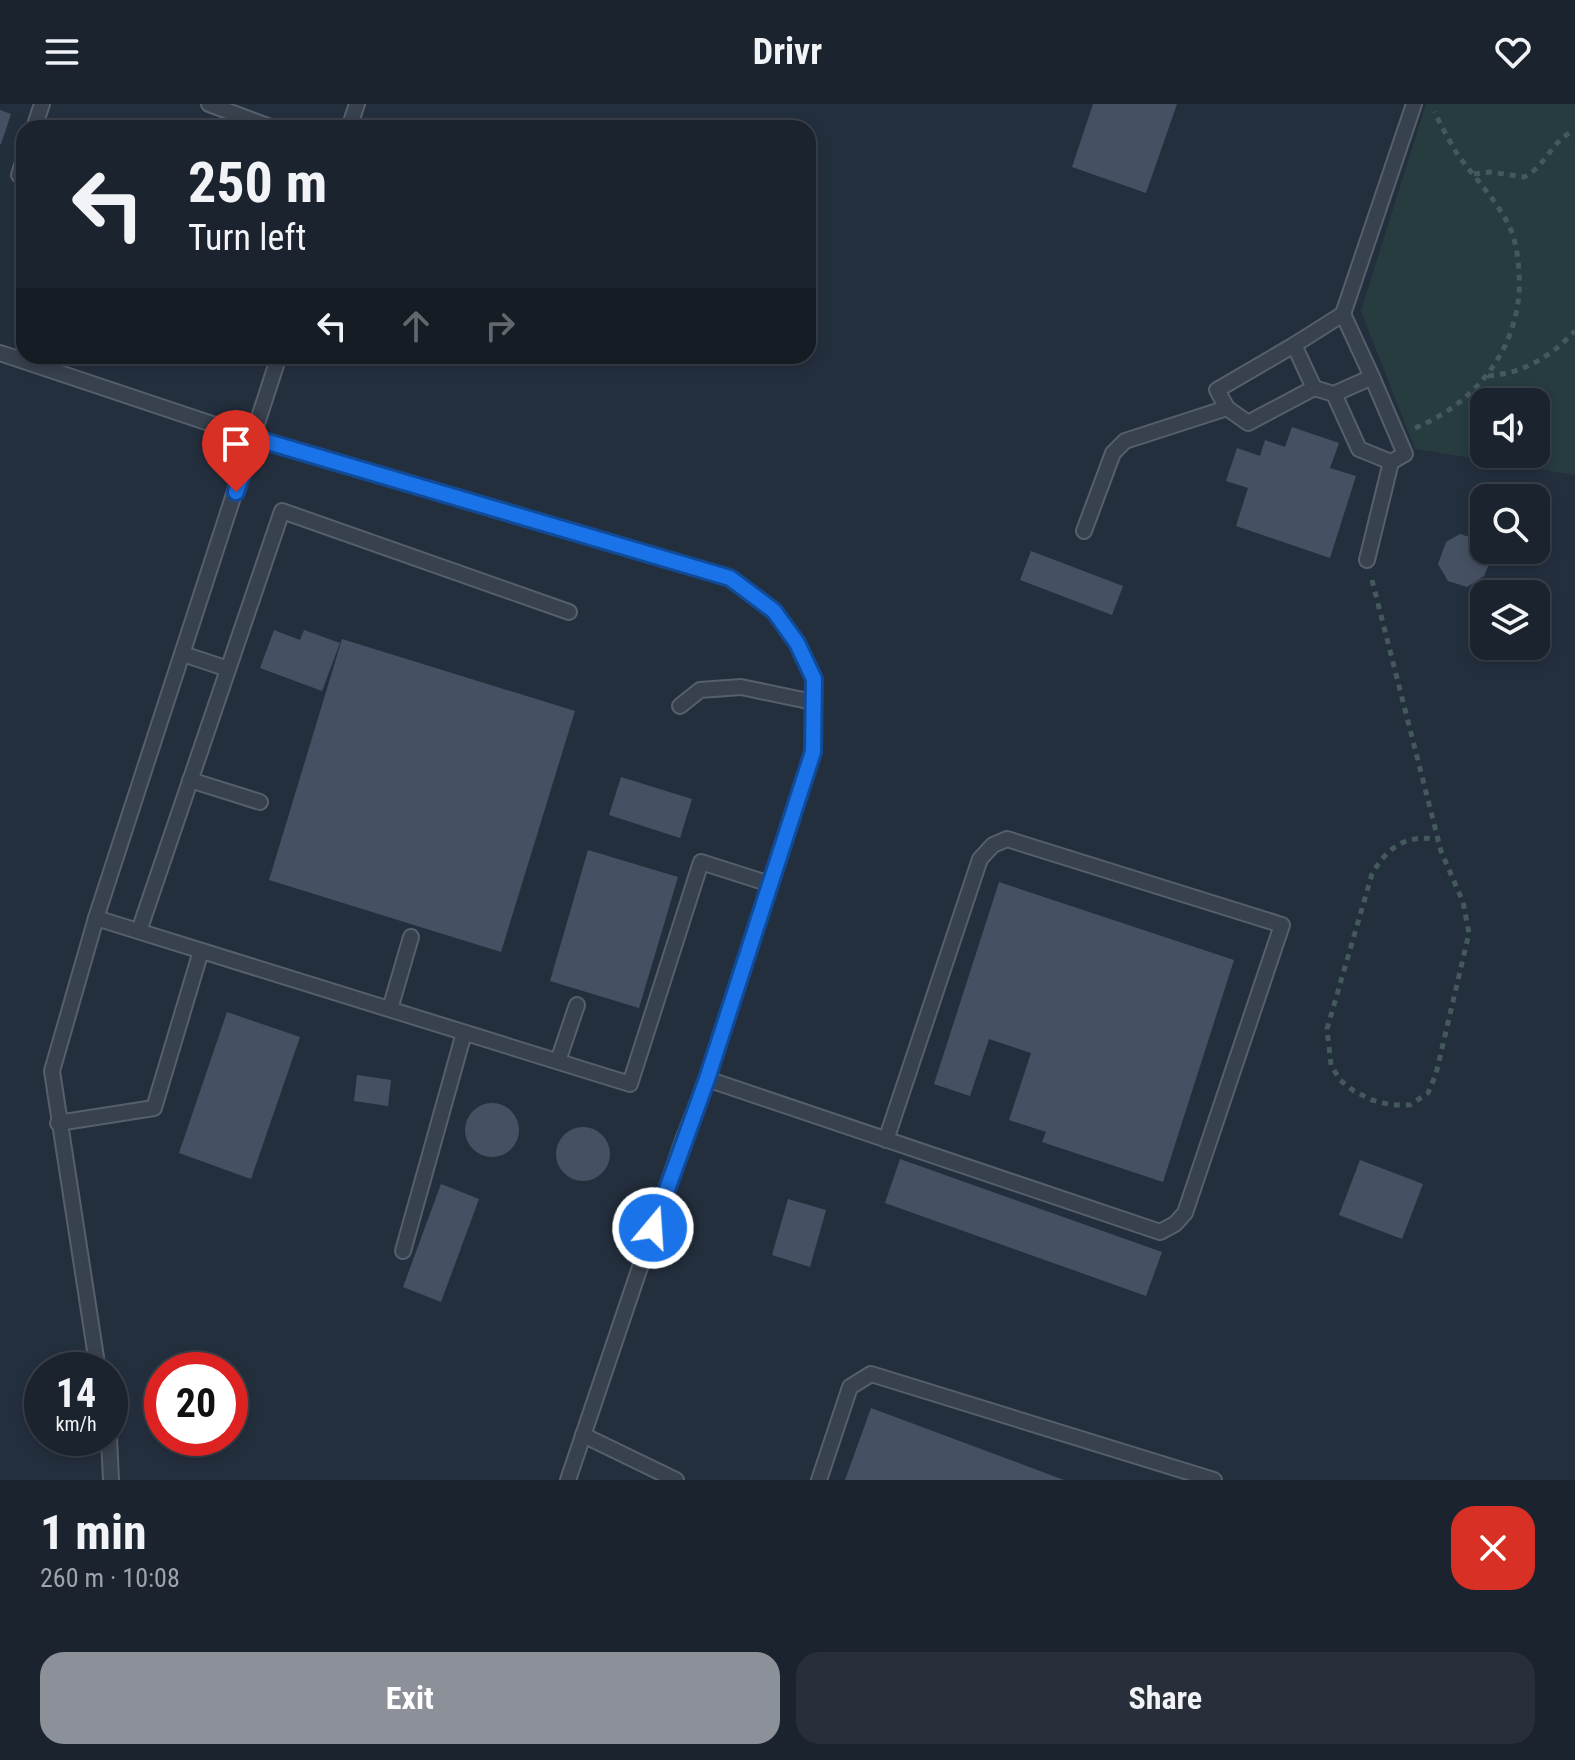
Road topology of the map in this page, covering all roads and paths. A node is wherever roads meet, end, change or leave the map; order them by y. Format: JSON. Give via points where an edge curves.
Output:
{"nodes":[{"id":1,"x":209,"y":104,"type":"edge"},
{"id":2,"x":1414,"y":104,"type":"edge"},
{"id":3,"x":1424,"y":104,"type":"edge"},
{"id":4,"x":252,"y":120,"type":"edge"},
{"id":5,"x":1575,"y":131,"type":"edge"},
{"id":6,"x":1474,"y":174,"type":"junction"},
{"id":7,"x":1343,"y":314,"type":"junction"},
{"id":8,"x":1575,"y":331,"type":"edge"},
{"id":9,"x":1294,"y":345,"type":"junction"},
{"id":10,"x":33,"y":364,"type":"edge"},
{"id":11,"x":277,"y":364,"type":"edge"},
{"id":12,"x":1487,"y":376,"type":"junction"},
{"id":13,"x":1372,"y":377,"type":"junction"},
{"id":14,"x":1314,"y":388,"type":"junction"},
{"id":15,"x":1334,"y":394,"type":"junction"},
{"id":16,"x":1227,"y":408,"type":"junction"},
{"id":17,"x":1397,"y":436,"type":"junction"},
{"id":18,"x":254,"y":438,"type":"junction"},
{"id":19,"x":1391,"y":462,"type":"junction"},
{"id":20,"x":1084,"y":531,"type":"dead end"},
{"id":21,"x":1367,"y":560,"type":"joint"},
{"id":22,"x":569,"y":612,"type":"dead end"},
{"id":23,"x":183,"y":654,"type":"junction"},
{"id":24,"x":228,"y":669,"type":"junction"},
{"id":25,"x":813,"y":702,"type":"junction"},
{"id":26,"x":680,"y":706,"type":"dead end"},
{"id":27,"x":190,"y":780,"type":"junction"},
{"id":28,"x":260,"y":802,"type":"dead end"},
{"id":29,"x":1438,"y":840,"type":"junction"},
{"id":30,"x":770,"y":884,"type":"junction"},
{"id":31,"x":96,"y":918,"type":"junction"},
{"id":32,"x":139,"y":931,"type":"junction"},
{"id":33,"x":411,"y":937,"type":"dead end"},
{"id":34,"x":201,"y":951,"type":"junction"},
{"id":35,"x":577,"y":1005,"type":"dead end"},
{"id":36,"x":390,"y":1009,"type":"junction"},
{"id":37,"x":464,"y":1033,"type":"junction"},
{"id":38,"x":558,"y":1061,"type":"junction"},
{"id":39,"x":707,"y":1079,"type":"junction"},
{"id":40,"x":58,"y":1123,"type":"junction"},
{"id":41,"x":886,"y":1140,"type":"junction"},
{"id":42,"x":403,"y":1251,"type":"dead end"},
{"id":43,"x":95,"y":1352,"type":"edge"},
{"id":44,"x":583,"y":1435,"type":"junction"},
{"id":45,"x":110,"y":1456,"type":"edge"},
{"id":46,"x":111,"y":1480,"type":"edge"},
{"id":47,"x":568,"y":1480,"type":"edge"},
{"id":48,"x":676,"y":1480,"type":"edge"},
{"id":49,"x":819,"y":1480,"type":"edge"},
{"id":50,"x":1214,"y":1480,"type":"edge"}],
"edges":[{"from":1,"to":4,"type":"lane"},
{"from":2,"to":7,"type":"lane"},
{"from":3,"to":6,"type":"path","via":[[1432,108]]},
{"from":5,"to":6,"type":"path","via":[[1562,136],[1543,164],[1524,177]]},
{"from":6,"to":12,"type":"path","via":[[1512,232],[1520,289],[1516,321]]},
{"from":7,"to":9,"type":"lane"},
{"from":7,"to":13,"type":"lane"},
{"from":8,"to":12,"type":"path","via":[[1544,358],[1508,374]]},
{"from":9,"to":14,"type":"lane"},
{"from":9,"to":16,"type":"lane","via":[[1217,390]]},
{"from":10,"to":18,"type":"lane"},
{"from":11,"to":18,"type":"lane"},
{"from":12,"to":17,"type":"path","via":[[1450,411]]},
{"from":13,"to":15,"type":"lane"},
{"from":13,"to":17,"type":"lane"},
{"from":14,"to":15,"type":"lane"},
{"from":14,"to":16,"type":"lane","via":[[1248,423]]},
{"from":15,"to":19,"type":"lane","via":[[1359,449]]},
{"from":16,"to":20,"type":"lane","via":[[1125,441],[1113,453]]},
{"from":17,"to":19,"type":"lane","via":[[1405,454]]},
{"from":18,"to":23,"type":"lane"},
{"from":18,"to":25,"type":"lane","via":[[730,578],[774,611],[797,643],[814,679]]},
{"from":19,"to":21,"type":"lane"},
{"from":21,"to":29,"type":"path"},
{"from":22,"to":24,"type":"lane","via":[[282,511]]},
{"from":23,"to":24,"type":"lane"},
{"from":23,"to":31,"type":"lane"},
{"from":24,"to":27,"type":"lane"},
{"from":25,"to":26,"type":"lane","via":[[741,687],[700,690]]},
{"from":25,"to":30,"type":"lane","via":[[813,752]]},
{"from":27,"to":28,"type":"lane"},
{"from":27,"to":32,"type":"lane"},
{"from":29,"to":29,"type":"path","via":[[1463,902],[1469,933],[1428,1093],[1410,1105],[1391,1105],[1340,1080],[1331,1065],[1327,1029],[1379,861],[1407,840]]},
{"from":30,"to":38,"type":"lane","via":[[701,862],[630,1084]]},
{"from":30,"to":39,"type":"lane"},
{"from":31,"to":32,"type":"lane"},
{"from":31,"to":40,"type":"lane","via":[[52,1071]]},
{"from":32,"to":34,"type":"lane"},
{"from":33,"to":36,"type":"lane"},
{"from":34,"to":36,"type":"lane"},
{"from":34,"to":40,"type":"lane","via":[[154,1108]]},
{"from":35,"to":38,"type":"lane"},
{"from":36,"to":37,"type":"lane"},
{"from":37,"to":38,"type":"lane"},
{"from":37,"to":42,"type":"lane"},
{"from":39,"to":41,"type":"lane"},
{"from":39,"to":44,"type":"lane"},
{"from":40,"to":43,"type":"lane"},
{"from":41,"to":41,"type":"lane","via":[[1160,1232],[1175,1224],[1185,1213],[1282,925],[1007,839],[993,845],[980,859]]},
{"from":44,"to":47,"type":"lane"},
{"from":44,"to":48,"type":"lane"},
{"from":45,"to":46,"type":"lane"},
{"from":49,"to":50,"type":"lane","via":[[850,1387],[871,1374]]}]}
